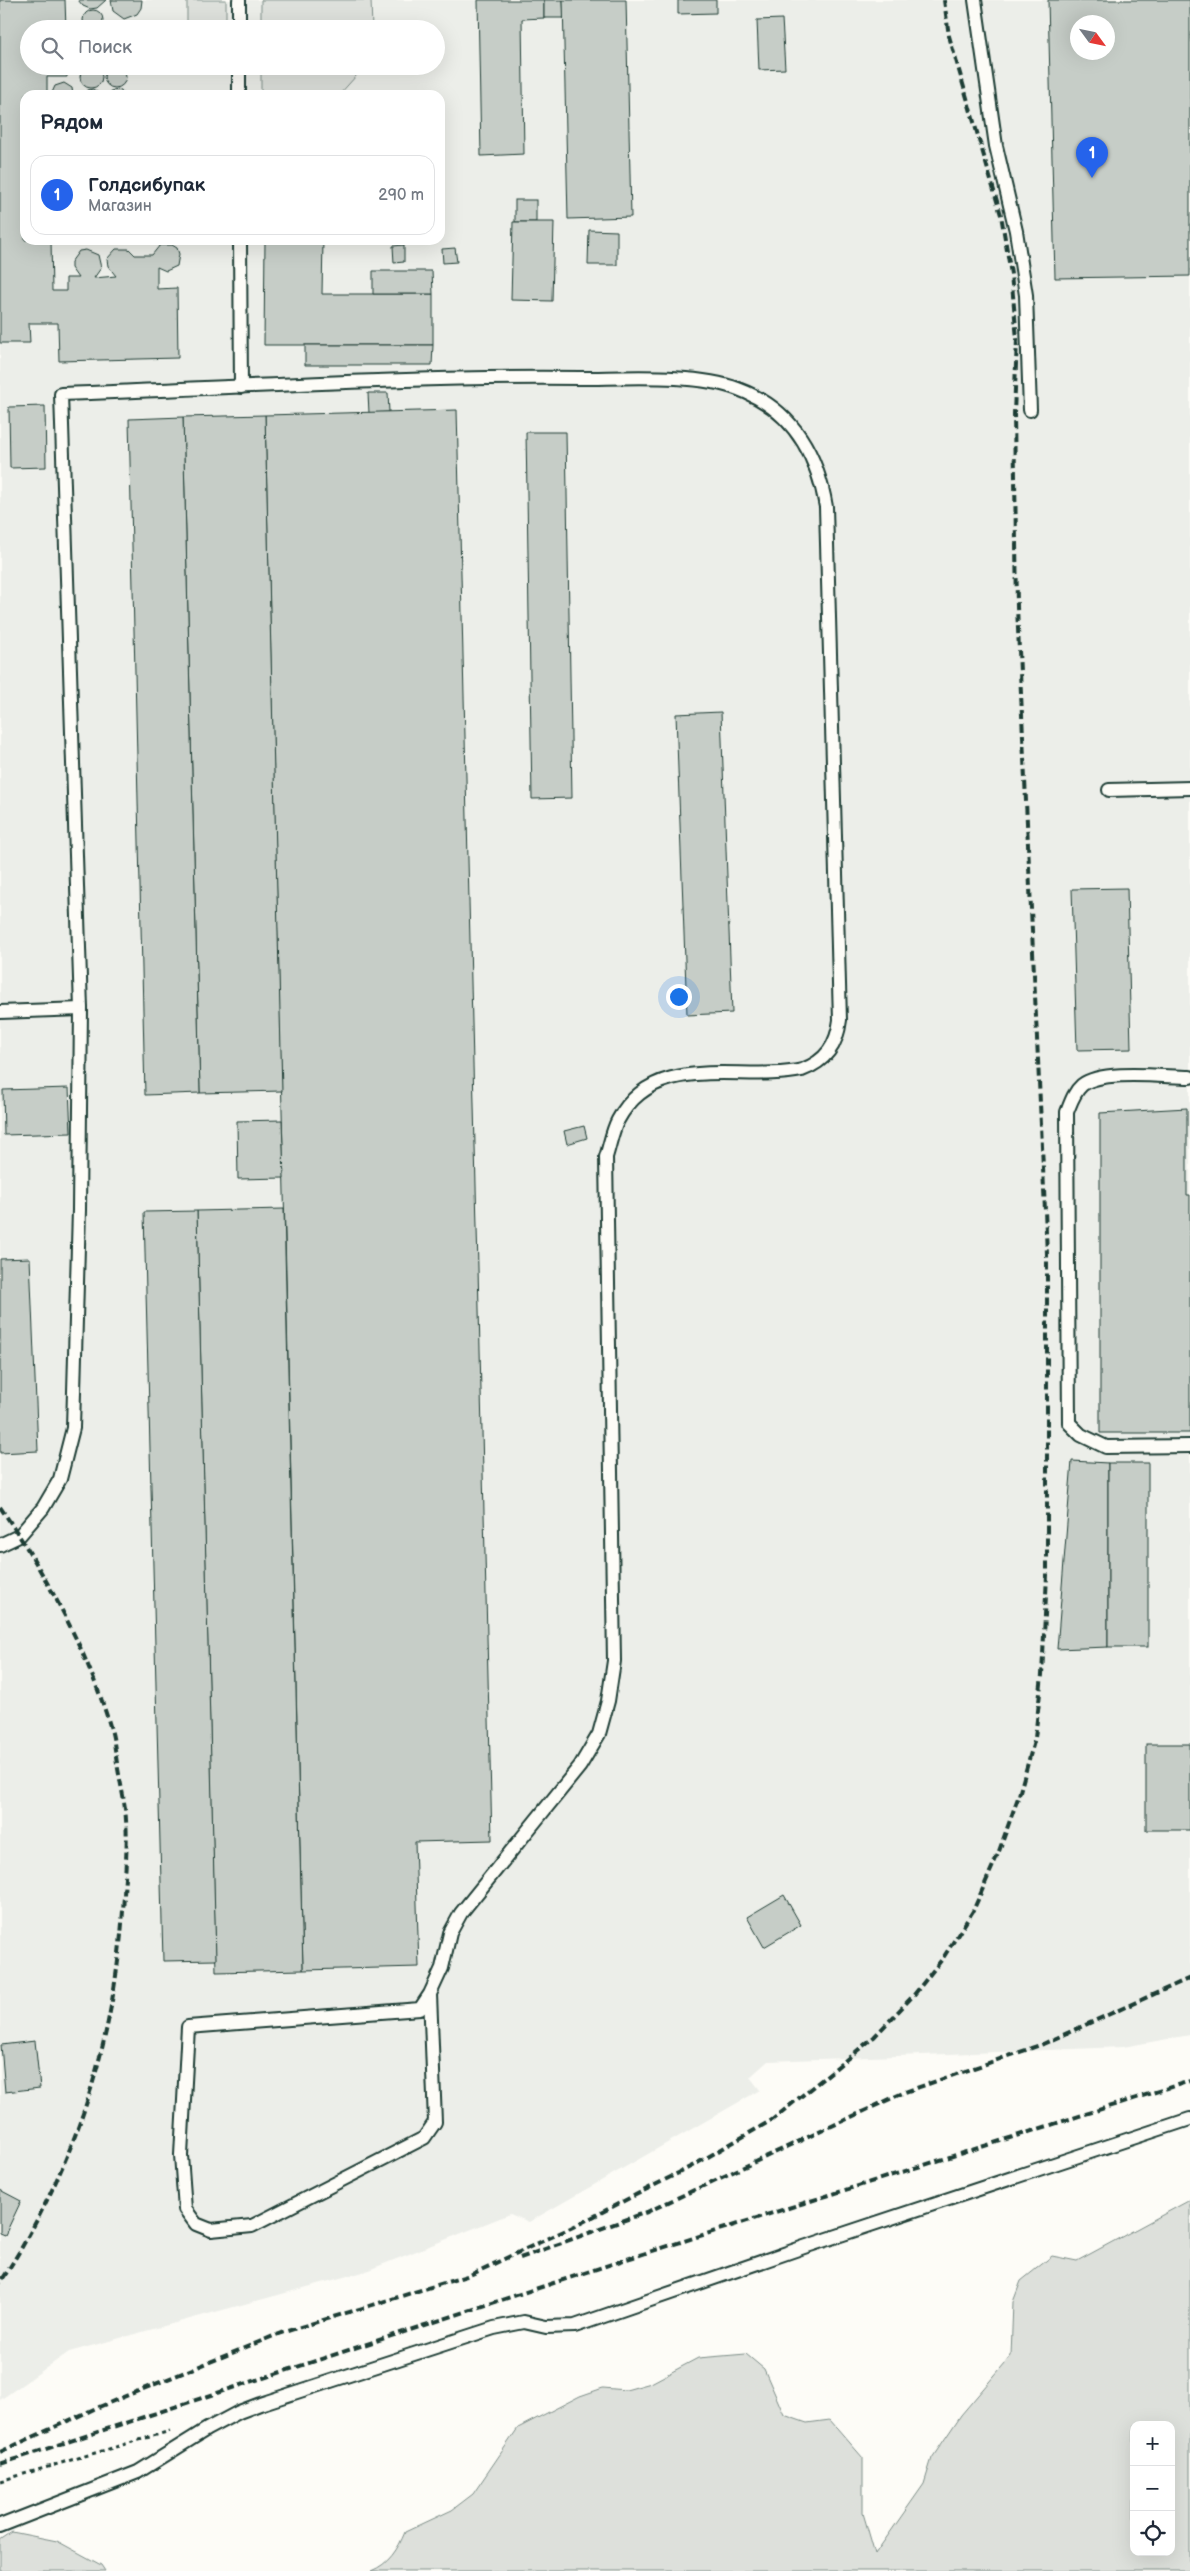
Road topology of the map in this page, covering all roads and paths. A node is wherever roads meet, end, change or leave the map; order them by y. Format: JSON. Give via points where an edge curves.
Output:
{"nodes":[{"id":1,"x":238,"y":0,"type":"edge"},
{"id":2,"x":975,"y":0,"type":"edge"},
{"id":3,"x":239,"y":20,"type":"edge"},
{"id":4,"x":239,"y":75,"type":"edge"},
{"id":5,"x":239,"y":90,"type":"edge"},
{"id":6,"x":240,"y":245,"type":"edge"},
{"id":7,"x":241,"y":387,"type":"junction"},
{"id":8,"x":1030,"y":410,"type":"dead end"},
{"id":9,"x":1190,"y":788,"type":"edge"},
{"id":10,"x":1109,"y":790,"type":"dead end"},
{"id":11,"x":82,"y":1010,"type":"junction"},
{"id":12,"x":0,"y":1012,"type":"edge"},
{"id":13,"x":1190,"y":1077,"type":"edge"},
{"id":14,"x":1190,"y":1446,"type":"edge"},
{"id":15,"x":0,"y":1545,"type":"edge"},
{"id":16,"x":430,"y":1994,"type":"junction"},
{"id":17,"x":1190,"y":2119,"type":"edge"},
{"id":18,"x":177,"y":2429,"type":"dead end"},
{"id":19,"x":0,"y":2481,"type":"edge"},
{"id":20,"x":0,"y":2526,"type":"edge"}],
"edges":[{"from":1,"to":3,"type":"lane"},
{"from":2,"to":8,"type":"lane","via":[[996,146],[1016,231],[1026,295]]},
{"from":4,"to":5,"type":"lane"},
{"from":6,"to":7,"type":"lane"},
{"from":7,"to":11,"type":"lane","via":[[61,394]]},
{"from":7,"to":16,"type":"lane","via":[[510,377],[704,381],[738,389],[760,399],[782,416],[812,455],[821,478],[826,507],[838,1033],[827,1054],[802,1070],[685,1074],[662,1081],[630,1103],[617,1122],[606,1157],[614,1660],[608,1701],[599,1734],[580,1766],[460,1913],[450,1932],[442,1968]]},
{"from":9,"to":10,"type":"lane"},
{"from":11,"to":12,"type":"lane"},
{"from":11,"to":15,"type":"lane","via":[[73,1428],[60,1480],[44,1508],[19,1536]]},
{"from":13,"to":14,"type":"lane","via":[[1105,1076],[1083,1084],[1073,1096],[1068,1122],[1069,1423],[1081,1435],[1106,1447]]},
{"from":16,"to":16,"type":"lane","via":[[420,2009],[188,2027],[181,2155],[185,2209],[196,2224],[211,2230],[252,2226],[424,2138],[435,2122]]},
{"from":17,"to":20,"type":"lane","via":[[575,2326],[546,2327],[524,2322],[494,2328],[260,2404],[207,2429],[138,2472]]},
{"from":18,"to":19,"type":"path"}]}
